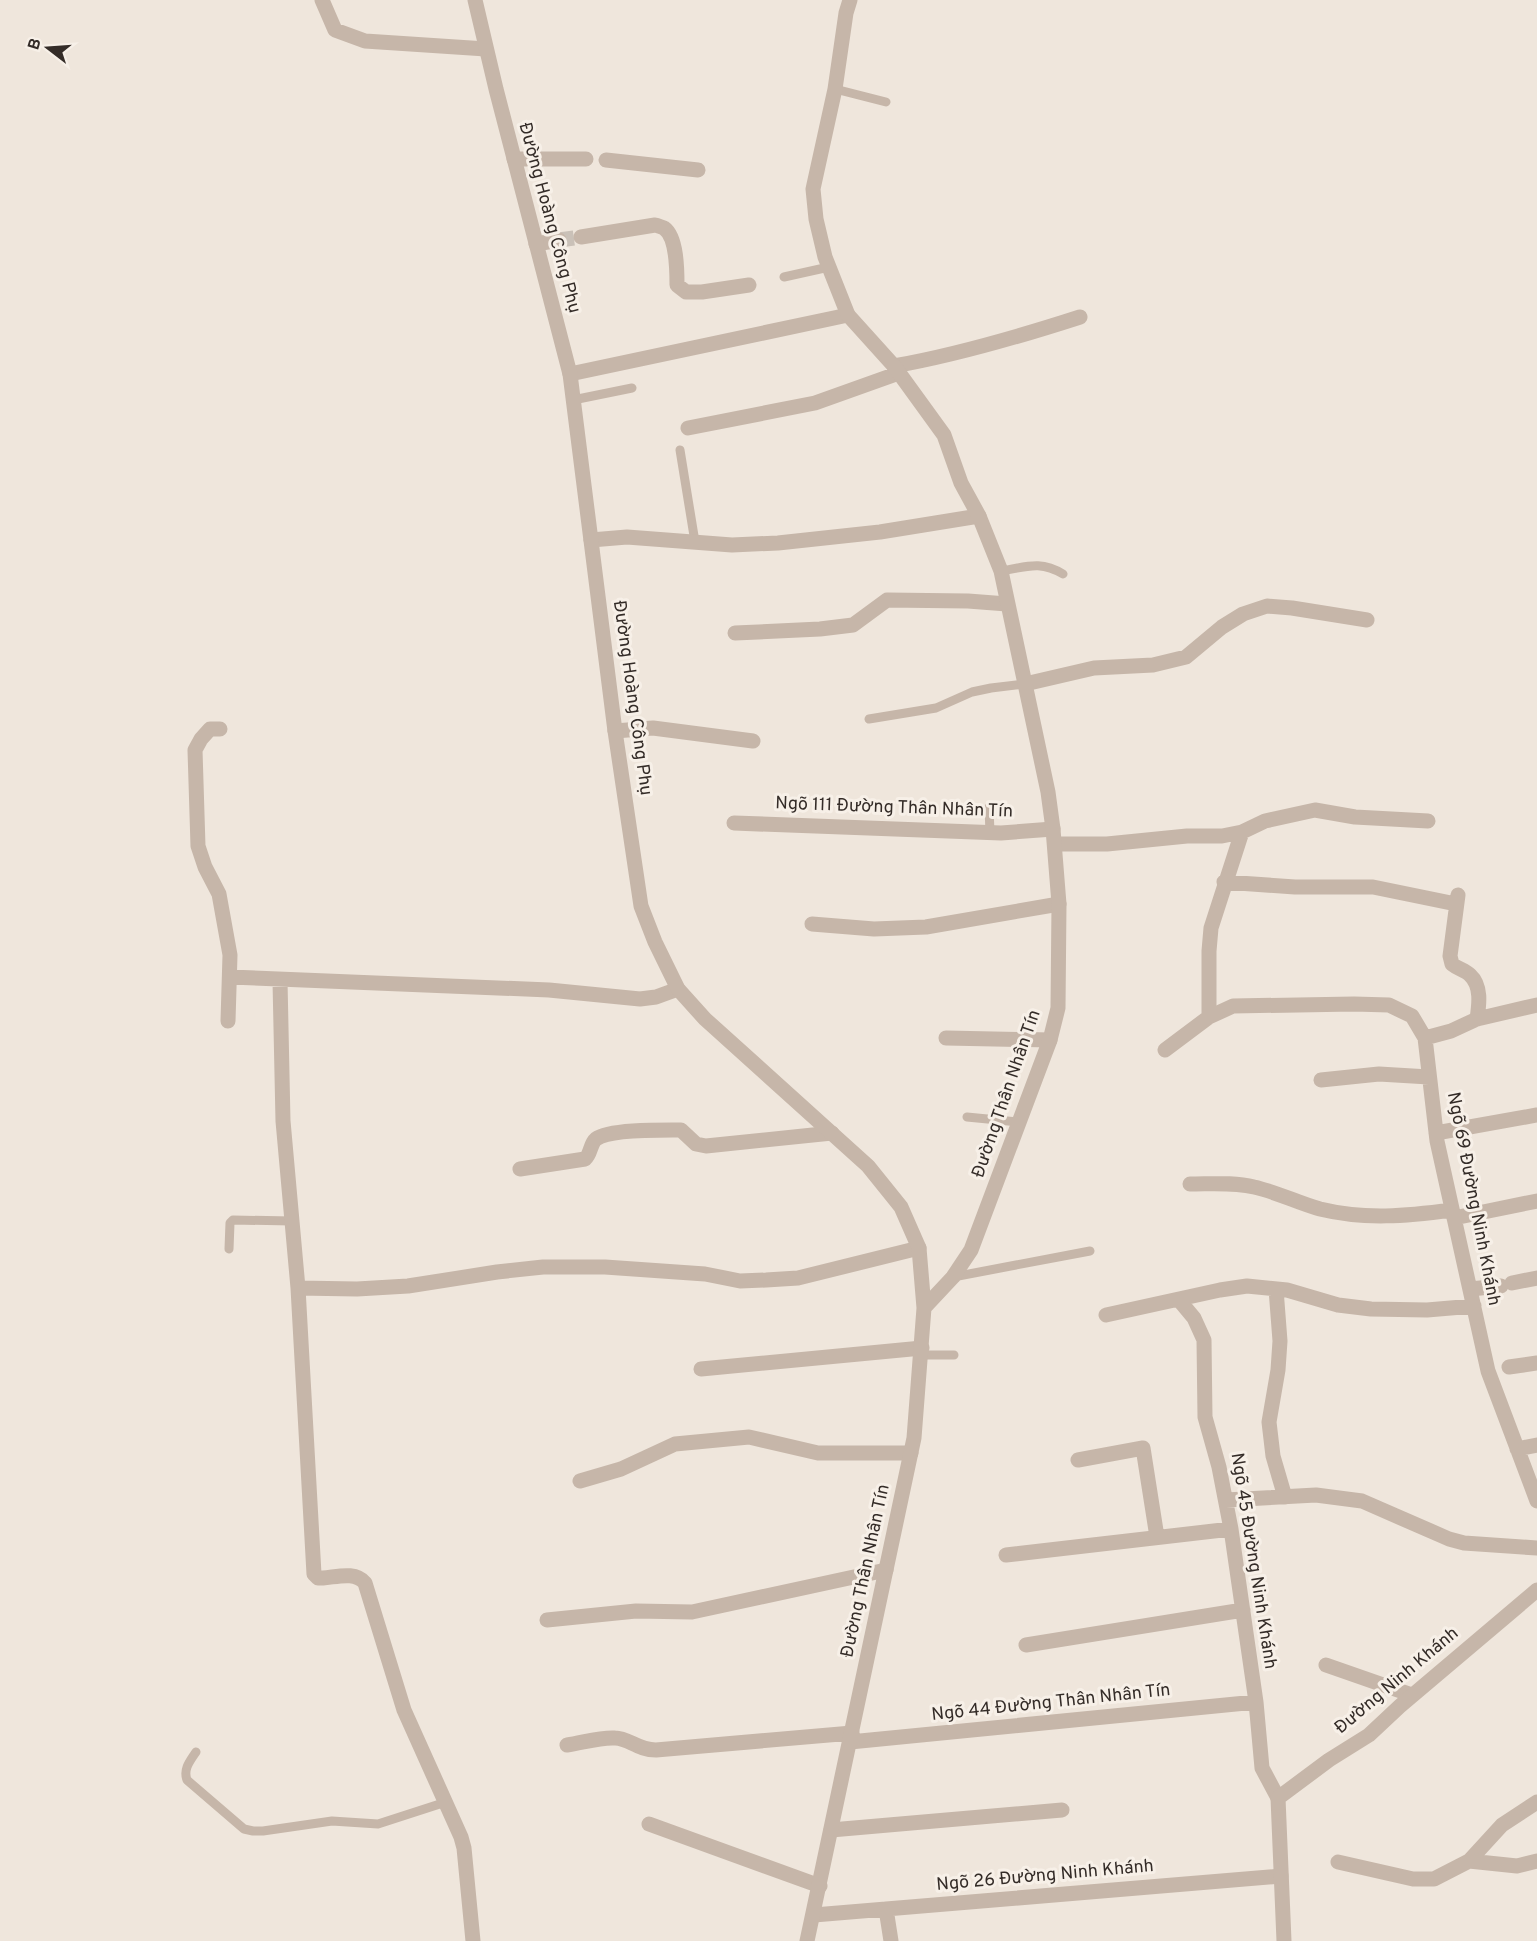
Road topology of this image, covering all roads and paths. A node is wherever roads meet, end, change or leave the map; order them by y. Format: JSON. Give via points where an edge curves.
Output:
{"nodes":[{"id":1,"x":322,"y":0,"type":"edge"},
{"id":2,"x":475,"y":0,"type":"edge"},
{"id":3,"x":850,"y":0,"type":"edge"},
{"id":4,"x":486,"y":49,"type":"junction"},
{"id":5,"x":835,"y":89,"type":"junction"},
{"id":6,"x":886,"y":102,"type":"dead end"},
{"id":7,"x":514,"y":159,"type":"junction"},
{"id":8,"x":586,"y":159,"type":"dead end"},
{"id":9,"x":606,"y":160,"type":"dead end"},
{"id":10,"x":698,"y":170,"type":"dead end"},
{"id":11,"x":581,"y":237,"type":"tunnel mouth"},
{"id":12,"x":559,"y":240,"type":"tunnel mouth"},
{"id":13,"x":536,"y":244,"type":"junction"},
{"id":14,"x":829,"y":267,"type":"junction"},
{"id":15,"x":784,"y":277,"type":"dead end"},
{"id":16,"x":749,"y":285,"type":"dead end"},
{"id":17,"x":849,"y":315,"type":"junction"},
{"id":18,"x":1080,"y":317,"type":"dead end"},
{"id":19,"x":896,"y":369,"type":"junction"},
{"id":20,"x":570,"y":374,"type":"junction"},
{"id":21,"x":632,"y":388,"type":"dead end"},
{"id":22,"x":573,"y":400,"type":"junction"},
{"id":23,"x":688,"y":428,"type":"dead end"},
{"id":24,"x":680,"y":450,"type":"dead end"},
{"id":25,"x":979,"y":516,"type":"junction"},
{"id":26,"x":591,"y":540,"type":"junction"},
{"id":27,"x":695,"y":542,"type":"junction"},
{"id":28,"x":1001,"y":572,"type":"junction"},
{"id":29,"x":1063,"y":574,"type":"dead end"},
{"id":30,"x":1007,"y":604,"type":"junction"},
{"id":31,"x":1367,"y":620,"type":"dead end"},
{"id":32,"x":735,"y":633,"type":"dead end"},
{"id":33,"x":1025,"y":684,"type":"junction"},
{"id":34,"x":869,"y":719,"type":"dead end"},
{"id":35,"x":220,"y":729,"type":"dead end"},
{"id":36,"x":615,"y":731,"type":"junction"},
{"id":37,"x":753,"y":741,"type":"dead end"},
{"id":38,"x":989,"y":807,"type":"dead end"},
{"id":39,"x":1428,"y":821,"type":"dead end"},
{"id":40,"x":734,"y":823,"type":"dead end"},
{"id":41,"x":1242,"y":832,"type":"junction"},
{"id":42,"x":990,"y":833,"type":"junction"},
{"id":43,"x":1054,"y":837,"type":"junction"},
{"id":44,"x":1224,"y":882,"type":"junction"},
{"id":45,"x":1059,"y":904,"type":"junction"},
{"id":46,"x":812,"y":924,"type":"dead end"},
{"id":47,"x":230,"y":977,"type":"junction"},
{"id":48,"x":280,"y":981,"type":"junction"},
{"id":49,"x":678,"y":989,"type":"junction"},
{"id":50,"x":1537,"y":1005,"type":"edge"},
{"id":51,"x":1209,"y":1017,"type":"junction"},
{"id":52,"x":1477,"y":1019,"type":"junction"},
{"id":53,"x":228,"y":1022,"type":"dead end"},
{"id":54,"x":946,"y":1038,"type":"dead end"},
{"id":55,"x":1425,"y":1038,"type":"junction"},
{"id":56,"x":1050,"y":1040,"type":"junction"},
{"id":57,"x":1165,"y":1050,"type":"dead end"},
{"id":58,"x":1429,"y":1077,"type":"junction"},
{"id":59,"x":1321,"y":1080,"type":"dead end"},
{"id":60,"x":1537,"y":1115,"type":"edge"},
{"id":61,"x":967,"y":1117,"type":"dead end"},
{"id":62,"x":1019,"y":1122,"type":"junction"},
{"id":63,"x":832,"y":1133,"type":"junction"},
{"id":64,"x":1436,"y":1133,"type":"junction"},
{"id":65,"x":520,"y":1169,"type":"dead end"},
{"id":66,"x":1190,"y":1184,"type":"dead end"},
{"id":67,"x":1537,"y":1201,"type":"edge"},
{"id":68,"x":1453,"y":1214,"type":"junction"},
{"id":69,"x":292,"y":1221,"type":"junction"},
{"id":70,"x":919,"y":1248,"type":"junction"},
{"id":71,"x":229,"y":1249,"type":"dead end"},
{"id":72,"x":1090,"y":1251,"type":"dead end"},
{"id":73,"x":953,"y":1277,"type":"junction"},
{"id":74,"x":1537,"y":1278,"type":"edge"},
{"id":75,"x":298,"y":1288,"type":"junction"},
{"id":76,"x":1275,"y":1289,"type":"junction"},
{"id":77,"x":1470,"y":1289,"type":"junction"},
{"id":78,"x":1179,"y":1300,"type":"junction"},
{"id":79,"x":1474,"y":1306,"type":"junction"},
{"id":80,"x":924,"y":1308,"type":"junction"},
{"id":81,"x":1106,"y":1315,"type":"dead end"},
{"id":82,"x":922,"y":1351,"type":"junction"},
{"id":83,"x":954,"y":1355,"type":"dead end"},
{"id":84,"x":1537,"y":1363,"type":"edge"},
{"id":85,"x":1509,"y":1367,"type":"dead end"},
{"id":86,"x":701,"y":1369,"type":"dead end"},
{"id":87,"x":1537,"y":1445,"type":"edge"},
{"id":88,"x":1517,"y":1449,"type":"junction"},
{"id":89,"x":910,"y":1453,"type":"junction"},
{"id":90,"x":1078,"y":1460,"type":"dead end"},
{"id":91,"x":580,"y":1481,"type":"dead end"},
{"id":92,"x":1285,"y":1497,"type":"junction"},
{"id":93,"x":1226,"y":1500,"type":"junction"},
{"id":94,"x":1537,"y":1501,"type":"edge"},
{"id":95,"x":1231,"y":1529,"type":"junction"},
{"id":96,"x":1157,"y":1538,"type":"junction"},
{"id":97,"x":1537,"y":1548,"type":"edge"},
{"id":98,"x":1006,"y":1555,"type":"dead end"},
{"id":99,"x":886,"y":1570,"type":"junction"},
{"id":100,"x":1537,"y":1590,"type":"edge"},
{"id":101,"x":1243,"y":1610,"type":"junction"},
{"id":102,"x":547,"y":1620,"type":"dead end"},
{"id":103,"x":1026,"y":1645,"type":"dead end"},
{"id":104,"x":1326,"y":1665,"type":"dead end"},
{"id":105,"x":1412,"y":1695,"type":"junction"},
{"id":106,"x":1256,"y":1702,"type":"junction"},
{"id":107,"x":851,"y":1737,"type":"junction"},
{"id":108,"x":567,"y":1745,"type":"dead end"},
{"id":109,"x":196,"y":1752,"type":"dead end"},
{"id":110,"x":1278,"y":1798,"type":"junction"},
{"id":111,"x":446,"y":1802,"type":"junction"},
{"id":112,"x":1537,"y":1803,"type":"edge"},
{"id":113,"x":1062,"y":1810,"type":"dead end"},
{"id":114,"x":649,"y":1824,"type":"dead end"},
{"id":115,"x":831,"y":1830,"type":"junction"},
{"id":116,"x":1469,"y":1861,"type":"junction"},
{"id":117,"x":1537,"y":1861,"type":"edge"},
{"id":118,"x":1338,"y":1862,"type":"dead end"},
{"id":119,"x":1281,"y":1876,"type":"junction"},
{"id":120,"x":819,"y":1886,"type":"junction"},
{"id":121,"x":886,"y":1909,"type":"junction"},
{"id":122,"x":814,"y":1915,"type":"junction"},
{"id":123,"x":473,"y":1941,"type":"edge"},
{"id":124,"x":807,"y":1941,"type":"edge"},
{"id":125,"x":891,"y":1941,"type":"edge"},
{"id":126,"x":1284,"y":1941,"type":"edge"}],
"edges":[{"from":1,"to":4,"type":"street","via":[[334,30],[365,41]]},
{"from":2,"to":4,"type":"street","name":"Đường Hoàng Công Phụ"},
{"from":3,"to":5,"type":"street","name":"Đường Thân Nhân Tín"},
{"from":4,"to":7,"type":"street","name":"Đường Hoàng Công Phụ"},
{"from":5,"to":6,"type":"lane"},
{"from":5,"to":14,"type":"street","name":"Đường Thân Nhân Tín","via":[[813,189],[816,219]]},
{"from":7,"to":8,"type":"street"},
{"from":7,"to":13,"type":"street","name":"Đường Hoàng Công Phụ"},
{"from":9,"to":10,"type":"street"},
{"from":11,"to":16,"type":"street","via":[[655,225],[670,236],[677,261],[677,285],[686,292]]},
{"from":12,"to":13,"type":"street"},
{"from":13,"to":20,"type":"street","name":"Đường Hoàng Công Phụ"},
{"from":14,"to":15,"type":"lane"},
{"from":14,"to":17,"type":"street","name":"Đường Thân Nhân Tín"},
{"from":17,"to":19,"type":"street","name":"Đường Thân Nhân Tín"},
{"from":17,"to":20,"type":"street"},
{"from":18,"to":19,"type":"street"},
{"from":19,"to":23,"type":"street","via":[[815,403]]},
{"from":19,"to":25,"type":"street","name":"Đường Thân Nhân Tín","via":[[944,435]]},
{"from":20,"to":22,"type":"street","name":"Đường Hoàng Công Phụ"},
{"from":21,"to":22,"type":"lane"},
{"from":22,"to":26,"type":"street","name":"Đường Hoàng Công Phụ"},
{"from":24,"to":27,"type":"lane"},
{"from":25,"to":27,"type":"street","via":[[778,543]]},
{"from":25,"to":28,"type":"street","name":"Đường Thân Nhân Tín"},
{"from":26,"to":27,"type":"street","via":[[627,537]]},
{"from":26,"to":36,"type":"street","name":"Đường Hoàng Công Phụ"},
{"from":28,"to":29,"type":"lane","via":[[1042,564]]},
{"from":28,"to":30,"type":"street","name":"Đường Thân Nhân Tín"},
{"from":30,"to":32,"type":"street","via":[[887,600],[853,625]]},
{"from":30,"to":33,"type":"street","name":"Đường Thân Nhân Tín"},
{"from":31,"to":33,"type":"street","via":[[1267,606],[1222,627],[1186,657],[1153,666],[1094,668]]},
{"from":33,"to":34,"type":"lane","via":[[972,692],[936,708]]},
{"from":33,"to":43,"type":"street","name":"Đường Thân Nhân Tín"},
{"from":35,"to":47,"type":"street","via":[[210,729],[195,750],[198,846],[219,894]]},
{"from":36,"to":37,"type":"street","via":[[653,728]]},
{"from":36,"to":49,"type":"street","name":"Đường Hoàng Công Phụ","via":[[641,906]]},
{"from":38,"to":42,"type":"lane"},
{"from":39,"to":41,"type":"street","name":"Ngõ 111 Đường Thân Nhân Tín","via":[[1354,817],[1315,810],[1265,821]]},
{"from":40,"to":42,"type":"street","name":"Ngõ 111 Đường Thân Nhân Tín"},
{"from":41,"to":43,"type":"street","name":"Ngõ 111 Đường Thân Nhân Tín","via":[[1107,844]]},
{"from":41,"to":44,"type":"street"},
{"from":42,"to":43,"type":"street","name":"Ngõ 111 Đường Thân Nhân Tín"},
{"from":43,"to":45,"type":"street","name":"Đường Thân Nhân Tín"},
{"from":44,"to":51,"type":"street","via":[[1211,928]]},
{"from":44,"to":52,"type":"street","via":[[1373,887],[1457,899],[1450,956],[1452,964],[1475,982]]},
{"from":45,"to":46,"type":"street","via":[[926,927],[874,929]]},
{"from":45,"to":56,"type":"street","name":"Đường Thân Nhân Tín","via":[[1058,1008]]},
{"from":47,"to":48,"type":"street"},
{"from":47,"to":53,"type":"street"},
{"from":48,"to":49,"type":"street","via":[[549,990],[640,999]]},
{"from":48,"to":69,"type":"street","via":[[283,1121]]},
{"from":49,"to":63,"type":"street","name":"Đường Hoàng Công Phụ","via":[[705,1019]]},
{"from":50,"to":52,"type":"street"},
{"from":51,"to":55,"type":"street","name":"Ngõ 69 Đường Ninh Khánh","via":[[1233,1006],[1389,1005],[1412,1016]]},
{"from":51,"to":57,"type":"street","name":"Ngõ 69 Đường Ninh Khánh"},
{"from":52,"to":55,"type":"street"},
{"from":54,"to":56,"type":"street"},
{"from":55,"to":58,"type":"street","name":"Ngõ 69 Đường Ninh Khánh"},
{"from":56,"to":62,"type":"street","name":"Đường Thân Nhân Tín"},
{"from":58,"to":59,"type":"street","via":[[1379,1074]]},
{"from":58,"to":64,"type":"street","name":"Ngõ 69 Đường Ninh Khánh"},
{"from":60,"to":64,"type":"street"},
{"from":61,"to":62,"type":"lane"},
{"from":62,"to":73,"type":"street","name":"Đường Thân Nhân Tín","via":[[971,1250]]},
{"from":63,"to":65,"type":"street","via":[[706,1146],[696,1144],[681,1130],[619,1132],[598,1138],[585,1160]]},
{"from":63,"to":70,"type":"street","name":"Đường Hoàng Công Phụ","via":[[868,1166],[901,1207]]},
{"from":64,"to":68,"type":"street","name":"Ngõ 69 Đường Ninh Khánh"},
{"from":66,"to":68,"type":"street","via":[[1255,1187],[1320,1209],[1363,1216]]},
{"from":67,"to":68,"type":"street"},
{"from":68,"to":77,"type":"street","name":"Ngõ 69 Đường Ninh Khánh"},
{"from":69,"to":71,"type":"lane","via":[[233,1220]]},
{"from":69,"to":75,"type":"street"},
{"from":70,"to":75,"type":"street","via":[[798,1278],[740,1281],[705,1274],[605,1267],[543,1268],[408,1286]]},
{"from":70,"to":80,"type":"street","name":"Đường Hoàng Công Phụ"},
{"from":72,"to":73,"type":"lane"},
{"from":73,"to":80,"type":"street","name":"Đường Thân Nhân Tín"},
{"from":74,"to":77,"type":"street"},
{"from":75,"to":111,"type":"street","via":[[314,1574],[318,1578],[354,1575],[365,1583],[404,1710]]},
{"from":76,"to":78,"type":"street","via":[[1247,1286]]},
{"from":76,"to":79,"type":"street","via":[[1371,1309]]},
{"from":76,"to":92,"type":"street","via":[[1280,1341],[1269,1422],[1273,1456]]},
{"from":77,"to":79,"type":"street","name":"Ngõ 69 Đường Ninh Khánh"},
{"from":78,"to":81,"type":"street"},
{"from":78,"to":93,"type":"street","name":"Ngõ 45 Đường Ninh Khánh","via":[[1194,1318],[1204,1340],[1205,1417]]},
{"from":79,"to":88,"type":"street","name":"Ngõ 69 Đường Ninh Khánh","via":[[1488,1371]]},
{"from":80,"to":82,"type":"street","name":"Đường Thân Nhân Tín"},
{"from":82,"to":83,"type":"lane"},
{"from":82,"to":86,"type":"street"},
{"from":82,"to":89,"type":"street","name":"Đường Thân Nhân Tín"},
{"from":84,"to":85,"type":"street"},
{"from":87,"to":88,"type":"street"},
{"from":88,"to":94,"type":"street","name":"Ngõ 69 Đường Ninh Khánh"},
{"from":89,"to":91,"type":"street","via":[[818,1453],[749,1437],[675,1444],[621,1469]]},
{"from":89,"to":99,"type":"street","name":"Đường Thân Nhân Tín"},
{"from":90,"to":96,"type":"street","via":[[1143,1448]]},
{"from":92,"to":93,"type":"street"},
{"from":92,"to":97,"type":"street","via":[[1316,1495],[1362,1501],[1449,1539]]},
{"from":93,"to":95,"type":"street","name":"Ngõ 45 Đường Ninh Khánh"},
{"from":95,"to":96,"type":"street"},
{"from":95,"to":101,"type":"street","name":"Ngõ 45 Đường Ninh Khánh"},
{"from":96,"to":98,"type":"street"},
{"from":99,"to":102,"type":"street","via":[[692,1612],[636,1611]]},
{"from":99,"to":107,"type":"street","name":"Đường Thân Nhân Tín"},
{"from":100,"to":105,"type":"street","name":"Đường Ninh Khánh"},
{"from":101,"to":103,"type":"street"},
{"from":101,"to":106,"type":"street","name":"Ngõ 45 Đường Ninh Khánh"},
{"from":104,"to":105,"type":"street"},
{"from":105,"to":110,"type":"street","name":"Đường Ninh Khánh","via":[[1369,1735]]},
{"from":106,"to":107,"type":"street","name":"Ngõ 44 Đường Thân Nhân Tín"},
{"from":106,"to":110,"type":"street","name":"Ngõ 45 Đường Ninh Khánh","via":[[1262,1768]]},
{"from":107,"to":108,"type":"street","name":"Ngõ 44 Đường Thân Nhân Tín","via":[[656,1750],[646,1750],[615,1737]]},
{"from":107,"to":115,"type":"street","name":"Đường Thân Nhân Tín"},
{"from":109,"to":111,"type":"lane","via":[[187,1766],[187,1780],[244,1829],[262,1831],[332,1821],[378,1824]]},
{"from":110,"to":119,"type":"street"},
{"from":111,"to":123,"type":"street","via":[[464,1848]]},
{"from":112,"to":116,"type":"street","via":[[1502,1825]]},
{"from":113,"to":115,"type":"street"},
{"from":114,"to":120,"type":"street"},
{"from":115,"to":120,"type":"street","name":"Đường Thân Nhân Tín"},
{"from":116,"to":117,"type":"street","via":[[1517,1866]]},
{"from":116,"to":118,"type":"street","via":[[1434,1879],[1413,1879]]},
{"from":119,"to":121,"type":"street","name":"Ngõ 26 Đường Ninh Khánh"},
{"from":119,"to":126,"type":"street"},
{"from":120,"to":122,"type":"street","name":"Đường Thân Nhân Tín"},
{"from":121,"to":122,"type":"street","name":"Ngõ 26 Đường Ninh Khánh"},
{"from":121,"to":125,"type":"street"},
{"from":122,"to":124,"type":"street","name":"Đường Thân Nhân Tín"}]}
